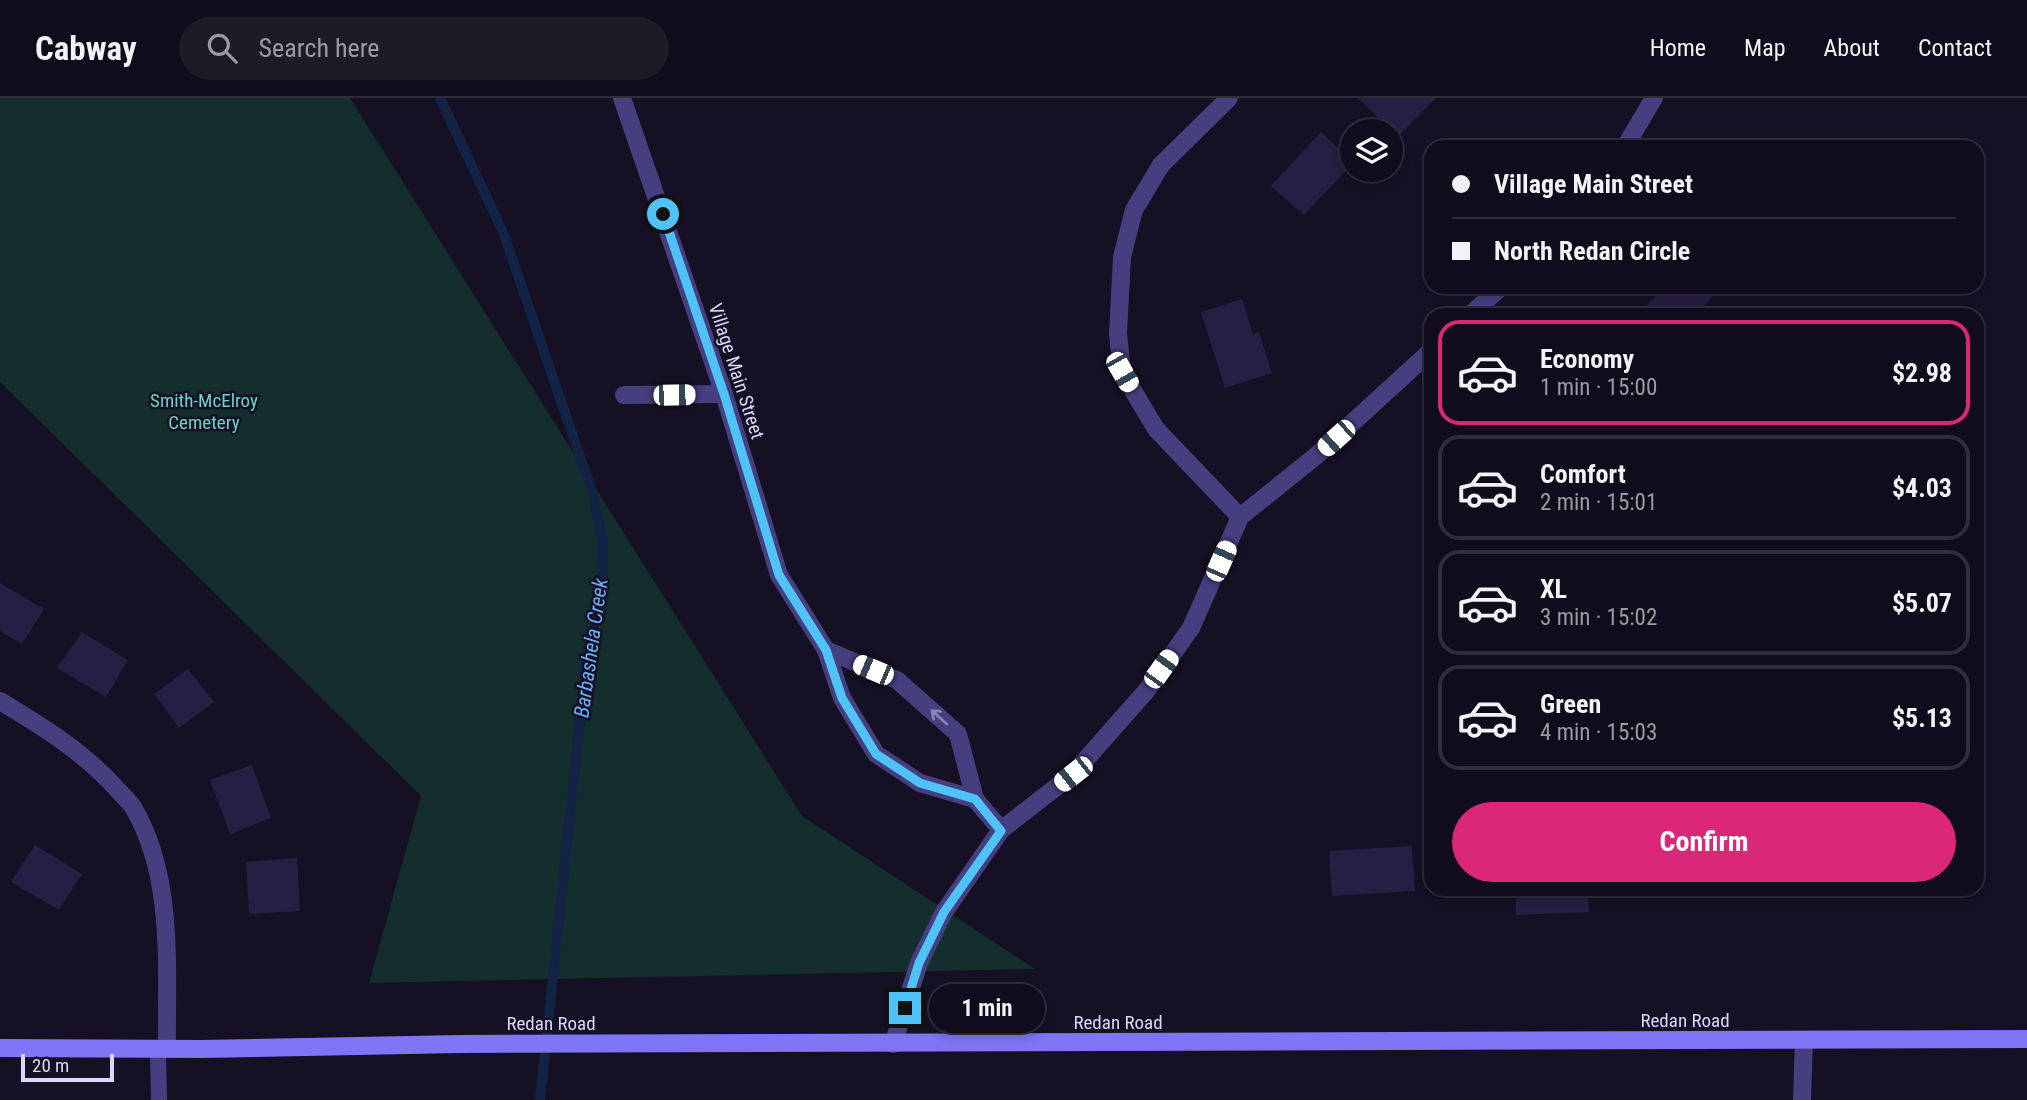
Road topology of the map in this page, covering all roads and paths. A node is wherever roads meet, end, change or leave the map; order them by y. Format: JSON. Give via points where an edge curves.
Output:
{"nodes":[{"id":1,"x":622,"y":98,"type":"edge"},
{"id":2,"x":1229,"y":98,"type":"edge"},
{"id":3,"x":1654,"y":98,"type":"edge"},
{"id":4,"x":1629,"y":140,"type":"edge"},
{"id":5,"x":1493,"y":294,"type":"edge"},
{"id":6,"x":1478,"y":308,"type":"edge"},
{"id":7,"x":1424,"y":357,"type":"edge"},
{"id":8,"x":724,"y":394,"type":"junction"},
{"id":9,"x":624,"y":395,"type":"dead end"},
{"id":10,"x":1240,"y":517,"type":"junction"},
{"id":11,"x":826,"y":650,"type":"junction"},
{"id":12,"x":0,"y":701,"type":"edge"},
{"id":13,"x":975,"y":799,"type":"junction"},
{"id":14,"x":1001,"y":831,"type":"junction"},
{"id":15,"x":2027,"y":1039,"type":"edge"},
{"id":16,"x":1804,"y":1040,"type":"junction"},
{"id":17,"x":893,"y":1044,"type":"junction"},
{"id":18,"x":0,"y":1048,"type":"edge"},
{"id":19,"x":163,"y":1048,"type":"junction"},
{"id":20,"x":159,"y":1100,"type":"edge"},
{"id":21,"x":1802,"y":1100,"type":"edge"}],
"edges":[{"from":1,"to":8,"type":"street","name":"Village Main Street"},
{"from":2,"to":10,"type":"street","via":[[1161,165],[1134,210],[1122,257],[1118,334],[1122,372],[1156,429]]},
{"from":3,"to":4,"type":"street"},
{"from":5,"to":6,"type":"street"},
{"from":7,"to":10,"type":"street","via":[[1317,455]]},
{"from":8,"to":9,"type":"street"},
{"from":8,"to":11,"type":"street","name":"Village Main Street","via":[[779,575]]},
{"from":10,"to":14,"type":"street","via":[[1191,628],[1147,690],[1073,774]]},
{"from":13,"to":11,"type":"street","one_way":true,"via":[[958,734],[897,680]]},
{"from":11,"to":13,"type":"street","name":"Village Main Street","via":[[842,698],[876,754],[920,783]]},
{"from":12,"to":19,"type":"street","via":[[55,734],[96,766],[132,806],[163,895]]},
{"from":13,"to":14,"type":"street"},
{"from":14,"to":17,"type":"street","via":[[944,912],[919,963]]},
{"from":15,"to":16,"type":"main road","name":"Redan Road"},
{"from":16,"to":17,"type":"main road","name":"Redan Road"},
{"from":16,"to":21,"type":"street"},
{"from":17,"to":19,"type":"main road","name":"Redan Road"},
{"from":18,"to":19,"type":"main road","name":"Redan Road"},
{"from":19,"to":20,"type":"lane"}]}
